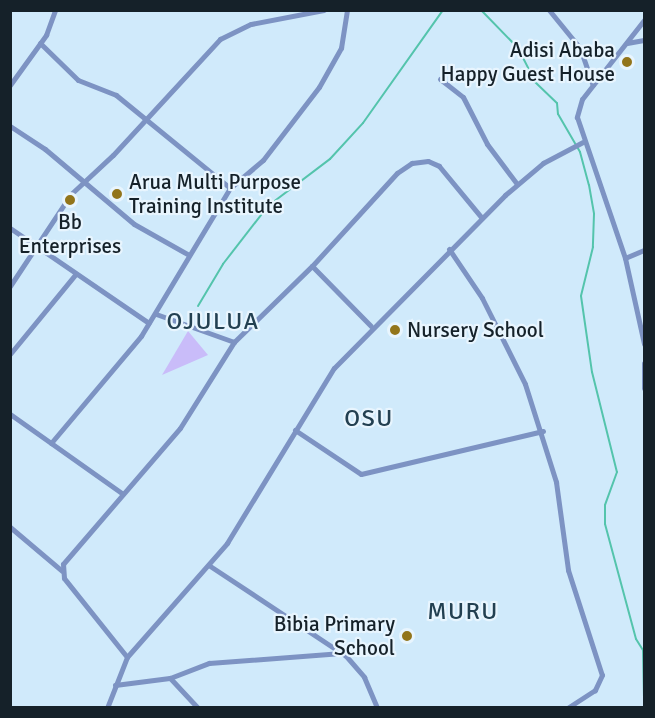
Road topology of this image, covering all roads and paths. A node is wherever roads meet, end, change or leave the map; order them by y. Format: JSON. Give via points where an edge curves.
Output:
{"nodes":[{"id":1,"x":55,"y":10,"type":"edge"},
{"id":2,"x":324,"y":10,"type":"edge"},
{"id":3,"x":347,"y":10,"type":"edge"},
{"id":4,"x":549,"y":10,"type":"edge"},
{"id":5,"x":645,"y":20,"type":"edge"},
{"id":6,"x":645,"y":40,"type":"edge"},
{"id":7,"x":627,"y":43,"type":"junction"},
{"id":8,"x":40,"y":44,"type":"junction"},
{"id":9,"x":13,"y":74,"type":"edge"},
{"id":10,"x":440,"y":79,"type":"dead end"},
{"id":11,"x":10,"y":85,"type":"edge"},
{"id":12,"x":594,"y":85,"type":"junction"},
{"id":13,"x":142,"y":120,"type":"junction"},
{"id":14,"x":10,"y":126,"type":"edge"},
{"id":15,"x":583,"y":142,"type":"junction"},
{"id":16,"x":83,"y":180,"type":"junction"},
{"id":17,"x":517,"y":184,"type":"junction"},
{"id":18,"x":231,"y":188,"type":"junction"},
{"id":19,"x":481,"y":217,"type":"junction"},
{"id":20,"x":10,"y":228,"type":"edge"},
{"id":21,"x":35,"y":245,"type":"junction"},
{"id":22,"x":449,"y":249,"type":"junction"},
{"id":23,"x":645,"y":250,"type":"edge"},
{"id":24,"x":189,"y":255,"type":"junction"},
{"id":25,"x":625,"y":258,"type":"junction"},
{"id":26,"x":312,"y":266,"type":"junction"},
{"id":27,"x":75,"y":275,"type":"junction"},
{"id":28,"x":10,"y":286,"type":"edge"},
{"id":29,"x":156,"y":314,"type":"junction"},
{"id":30,"x":149,"y":323,"type":"junction"},
{"id":31,"x":371,"y":326,"type":"junction"},
{"id":32,"x":234,"y":342,"type":"junction"},
{"id":33,"x":645,"y":344,"type":"edge"},
{"id":34,"x":10,"y":354,"type":"edge"},
{"id":35,"x":645,"y":363,"type":"edge"},
{"id":36,"x":645,"y":388,"type":"edge"},
{"id":37,"x":10,"y":414,"type":"edge"},
{"id":38,"x":295,"y":430,"type":"junction"},
{"id":39,"x":543,"y":431,"type":"junction"},
{"id":40,"x":51,"y":442,"type":"junction"},
{"id":41,"x":123,"y":494,"type":"junction"},
{"id":42,"x":10,"y":527,"type":"edge"},
{"id":43,"x":210,"y":566,"type":"junction"},
{"id":44,"x":62,"y":571,"type":"junction"},
{"id":45,"x":342,"y":653,"type":"junction"},
{"id":46,"x":128,"y":657,"type":"junction"},
{"id":47,"x":170,"y":678,"type":"junction"},
{"id":48,"x":116,"y":685,"type":"junction"},
{"id":49,"x":107,"y":708,"type":"edge"},
{"id":50,"x":198,"y":708,"type":"edge"},
{"id":51,"x":377,"y":708,"type":"edge"},
{"id":52,"x":567,"y":708,"type":"edge"}],
"edges":[{"from":1,"to":8,"type":"street"},
{"from":2,"to":13,"type":"street","via":[[251,24],[220,39]]},
{"from":3,"to":18,"type":"street","via":[[341,48],[334,64],[263,160]]},
{"from":4,"to":12,"type":"street","via":[[576,42]]},
{"from":5,"to":7,"type":"street"},
{"from":6,"to":7,"type":"street"},
{"from":7,"to":12,"type":"street"},
{"from":8,"to":9,"type":"street"},
{"from":8,"to":13,"type":"street","via":[[78,80],[116,95]]},
{"from":9,"to":11,"type":"street"},
{"from":10,"to":17,"type":"street","via":[[463,97],[487,144]]},
{"from":12,"to":15,"type":"street","via":[[578,106]]},
{"from":13,"to":16,"type":"street","via":[[113,155]]},
{"from":13,"to":18,"type":"street"},
{"from":14,"to":16,"type":"street"},
{"from":15,"to":17,"type":"street","via":[[543,163]]},
{"from":15,"to":25,"type":"street"},
{"from":16,"to":21,"type":"street"},
{"from":16,"to":24,"type":"street","via":[[134,224]]},
{"from":17,"to":19,"type":"street"},
{"from":18,"to":24,"type":"street"},
{"from":19,"to":22,"type":"street"},
{"from":19,"to":26,"type":"street","via":[[439,166],[428,161],[412,163],[397,173]]},
{"from":20,"to":21,"type":"street"},
{"from":21,"to":27,"type":"street"},
{"from":21,"to":28,"type":"street"},
{"from":22,"to":31,"type":"street"},
{"from":22,"to":39,"type":"street","via":[[482,298],[525,384]]},
{"from":23,"to":25,"type":"street"},
{"from":24,"to":29,"type":"street"},
{"from":25,"to":33,"type":"street"},
{"from":26,"to":31,"type":"street"},
{"from":26,"to":32,"type":"street"},
{"from":27,"to":30,"type":"street"},
{"from":27,"to":34,"type":"street"},
{"from":29,"to":30,"type":"street"},
{"from":29,"to":32,"type":"street"},
{"from":30,"to":40,"type":"street","via":[[131,350]]},
{"from":31,"to":38,"type":"street","via":[[334,368]]},
{"from":32,"to":41,"type":"street","via":[[188,418]]},
{"from":35,"to":36,"type":"street"},
{"from":37,"to":40,"type":"street"},
{"from":38,"to":39,"type":"street","via":[[361,474]]},
{"from":38,"to":43,"type":"street","via":[[257,497]]},
{"from":39,"to":52,"type":"street","via":[[556,482],[568,570],[602,675],[595,690]]},
{"from":40,"to":41,"type":"street"},
{"from":41,"to":44,"type":"street","via":[[65,560]]},
{"from":42,"to":44,"type":"street"},
{"from":43,"to":45,"type":"street"},
{"from":43,"to":46,"type":"street"},
{"from":44,"to":46,"type":"street"},
{"from":45,"to":47,"type":"street","via":[[209,663]]},
{"from":45,"to":51,"type":"street","via":[[357,666]]},
{"from":46,"to":48,"type":"street"},
{"from":47,"to":48,"type":"street"},
{"from":47,"to":50,"type":"street"},
{"from":48,"to":49,"type":"street"}]}
